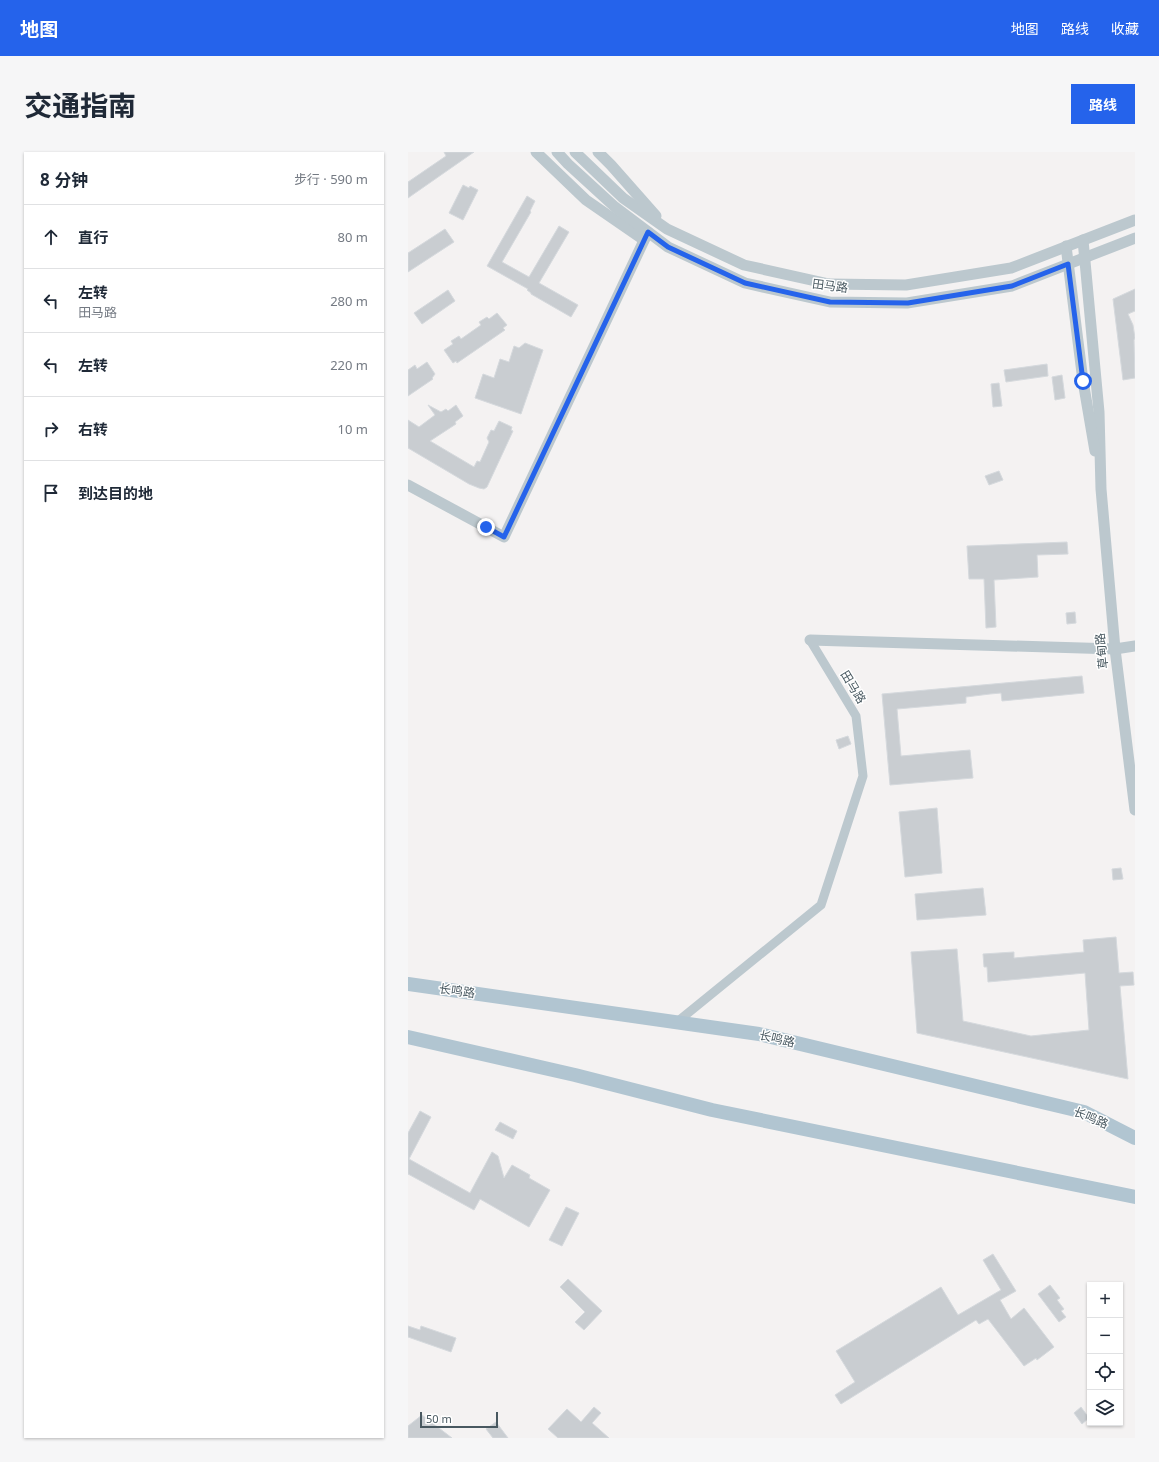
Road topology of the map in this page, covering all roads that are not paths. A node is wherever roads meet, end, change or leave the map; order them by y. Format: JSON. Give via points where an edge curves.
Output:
{"nodes":[{"id":1,"x":536,"y":152,"type":"edge"},
{"id":2,"x":557,"y":152,"type":"edge"},
{"id":3,"x":575,"y":152,"type":"edge"},
{"id":4,"x":598,"y":152,"type":"edge"},
{"id":5,"x":1135,"y":220,"type":"edge"},
{"id":6,"x":667,"y":229,"type":"junction"},
{"id":7,"x":646,"y":236,"type":"junction"},
{"id":8,"x":1135,"y":238,"type":"edge"},
{"id":9,"x":1083,"y":240,"type":"junction"},
{"id":10,"x":1066,"y":246,"type":"junction"},
{"id":11,"x":1085,"y":257,"type":"junction"},
{"id":12,"x":1068,"y":264,"type":"junction"},
{"id":13,"x":408,"y":485,"type":"edge"},
{"id":14,"x":1101,"y":489,"type":"junction"},
{"id":15,"x":810,"y":640,"type":"joint"},
{"id":16,"x":1135,"y":646,"type":"edge"},
{"id":17,"x":1115,"y":649,"type":"junction"},
{"id":18,"x":1135,"y":810,"type":"edge"},
{"id":19,"x":408,"y":984,"type":"edge"},
{"id":20,"x":677,"y":1022,"type":"junction"},
{"id":21,"x":408,"y":1037,"type":"edge"},
{"id":22,"x":1135,"y":1138,"type":"edge"},
{"id":23,"x":1135,"y":1197,"type":"edge"}],
"edges":[{"from":1,"to":7,"type":"street","via":[[586,200]]},
{"from":2,"to":7,"type":"street","name":"田马路"},
{"from":3,"to":6,"type":"street","name":"田马路","via":[[623,198]]},
{"from":4,"to":6,"type":"street"},
{"from":5,"to":9,"type":"street","name":"田马路"},
{"from":6,"to":10,"type":"street","name":"田马路","via":[[744,265],[829,284],[906,285],[1011,268]]},
{"from":7,"to":12,"type":"street","name":"田马路","via":[[745,283],[830,302],[908,303],[1012,286]]},
{"from":7,"to":13,"type":"street","via":[[504,537]]},
{"from":8,"to":11,"type":"street","name":"田马路"},
{"from":9,"to":10,"type":"street","name":"田马路"},
{"from":9,"to":11,"type":"street"},
{"from":10,"to":12,"type":"street"},
{"from":11,"to":12,"type":"street","name":"田马路"},
{"from":11,"to":14,"type":"street","via":[[1099,412]]},
{"from":12,"to":14,"type":"street"},
{"from":14,"to":17,"type":"street","name":"草甸路"},
{"from":15,"to":17,"type":"street"},
{"from":15,"to":20,"type":"street","name":"田马路","via":[[856,716],[863,776],[821,905]]},
{"from":16,"to":17,"type":"street"},
{"from":17,"to":18,"type":"street","name":"草甸路"},
{"from":19,"to":20,"type":"main road","name":"长鸣路"},
{"from":20,"to":22,"type":"main road","name":"长鸣路","via":[[759,1034],[1084,1112]]},
{"from":21,"to":23,"type":"main road","via":[[575,1075],[712,1110]]}]}
